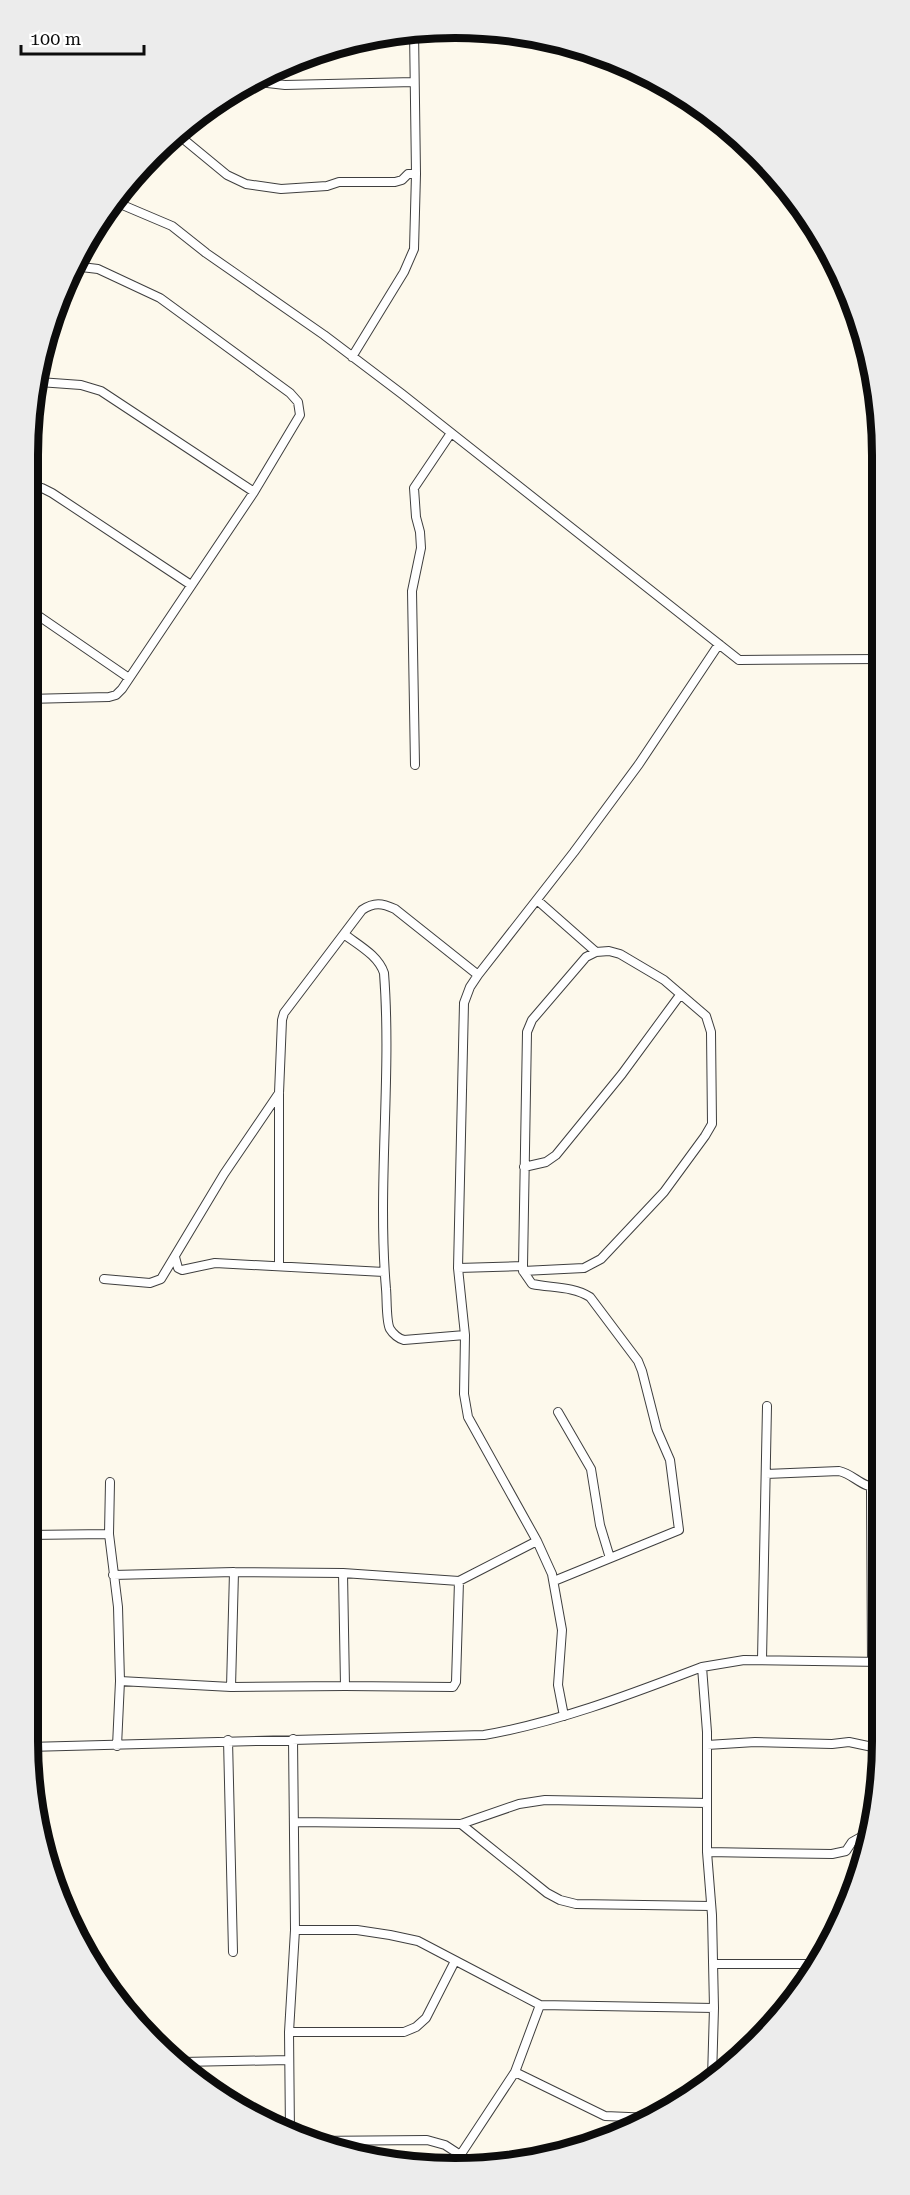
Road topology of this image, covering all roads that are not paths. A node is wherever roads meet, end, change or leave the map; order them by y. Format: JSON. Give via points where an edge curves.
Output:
{"nodes":[{"id":1,"x":414,"y":40,"type":"edge"},
{"id":2,"x":414,"y":82,"type":"junction"},
{"id":3,"x":266,"y":83,"type":"edge"},
{"id":4,"x":183,"y":139,"type":"edge"},
{"id":5,"x":416,"y":174,"type":"junction"},
{"id":6,"x":121,"y":205,"type":"edge"},
{"id":7,"x":82,"y":267,"type":"edge"},
{"id":8,"x":352,"y":357,"type":"junction"},
{"id":9,"x":44,"y":382,"type":"edge"},
{"id":10,"x":451,"y":433,"type":"junction"},
{"id":11,"x":38,"y":487,"type":"edge"},
{"id":12,"x":254,"y":492,"type":"junction"},
{"id":13,"x":191,"y":585,"type":"junction"},
{"id":14,"x":38,"y":616,"type":"edge"},
{"id":15,"x":719,"y":644,"type":"junction"},
{"id":16,"x":872,"y":659,"type":"edge"},
{"id":17,"x":129,"y":678,"type":"junction"},
{"id":18,"x":38,"y":699,"type":"edge"},
{"id":19,"x":415,"y":765,"type":"dead end"},
{"id":20,"x":537,"y":900,"type":"junction"},
{"id":21,"x":344,"y":934,"type":"junction"},
{"id":22,"x":596,"y":952,"type":"junction"},
{"id":23,"x":478,"y":975,"type":"junction"},
{"id":24,"x":680,"y":994,"type":"junction"},
{"id":25,"x":279,"y":1093,"type":"junction"},
{"id":26,"x":524,"y":1167,"type":"junction"},
{"id":27,"x":175,"y":1257,"type":"junction"},
{"id":28,"x":279,"y":1266,"type":"junction"},
{"id":29,"x":458,"y":1268,"type":"junction"},
{"id":30,"x":523,"y":1269,"type":"junction"},
{"id":31,"x":384,"y":1272,"type":"junction"},
{"id":32,"x":104,"y":1279,"type":"dead end"},
{"id":33,"x":465,"y":1335,"type":"junction"},
{"id":34,"x":767,"y":1406,"type":"dead end"},
{"id":35,"x":558,"y":1412,"type":"dead end"},
{"id":36,"x":766,"y":1474,"type":"junction"},
{"id":37,"x":110,"y":1482,"type":"dead end"},
{"id":38,"x":871,"y":1488,"type":"joint"},
{"id":39,"x":109,"y":1534,"type":"junction"},
{"id":40,"x":38,"y":1536,"type":"edge"},
{"id":41,"x":537,"y":1541,"type":"junction"},
{"id":42,"x":610,"y":1558,"type":"junction"},
{"id":43,"x":234,"y":1572,"type":"junction"},
{"id":44,"x":343,"y":1573,"type":"junction"},
{"id":45,"x":113,"y":1575,"type":"junction"},
{"id":46,"x":459,"y":1581,"type":"junction"},
{"id":47,"x":554,"y":1581,"type":"junction"},
{"id":48,"x":762,"y":1660,"type":"junction"},
{"id":49,"x":872,"y":1662,"type":"joint"},
{"id":50,"x":702,"y":1667,"type":"junction"},
{"id":51,"x":120,"y":1681,"type":"junction"},
{"id":52,"x":345,"y":1686,"type":"junction"},
{"id":53,"x":231,"y":1687,"type":"junction"},
{"id":54,"x":564,"y":1716,"type":"junction"},
{"id":55,"x":293,"y":1738,"type":"junction"},
{"id":56,"x":228,"y":1740,"type":"junction"},
{"id":57,"x":707,"y":1744,"type":"junction"},
{"id":58,"x":117,"y":1746,"type":"junction"},
{"id":59,"x":38,"y":1747,"type":"edge"},
{"id":60,"x":872,"y":1747,"type":"edge"},
{"id":61,"x":707,"y":1803,"type":"junction"},
{"id":62,"x":295,"y":1821,"type":"junction"},
{"id":63,"x":461,"y":1824,"type":"junction"},
{"id":64,"x":860,"y":1837,"type":"edge"},
{"id":65,"x":707,"y":1852,"type":"junction"},
{"id":66,"x":711,"y":1906,"type":"junction"},
{"id":67,"x":295,"y":1930,"type":"junction"},
{"id":68,"x":233,"y":1952,"type":"dead end"},
{"id":69,"x":455,"y":1961,"type":"junction"},
{"id":70,"x":713,"y":1964,"type":"junction"},
{"id":71,"x":807,"y":1964,"type":"edge"},
{"id":72,"x":540,"y":2005,"type":"junction"},
{"id":73,"x":714,"y":2008,"type":"junction"},
{"id":74,"x":289,"y":2032,"type":"junction"},
{"id":75,"x":289,"y":2060,"type":"junction"},
{"id":76,"x":191,"y":2063,"type":"edge"},
{"id":77,"x":714,"y":2067,"type":"edge"},
{"id":78,"x":515,"y":2072,"type":"junction"},
{"id":79,"x":633,"y":2117,"type":"edge"},
{"id":80,"x":290,"y":2124,"type":"edge"},
{"id":81,"x":340,"y":2141,"type":"edge"},
{"id":82,"x":461,"y":2154,"type":"junction"},
{"id":83,"x":466,"y":2158,"type":"edge"}],
"edges":[{"from":1,"to":2,"type":"street"},
{"from":2,"to":3,"type":"street"},
{"from":2,"to":5,"type":"street"},
{"from":4,"to":5,"type":"street","via":[[233,179],[272,188],[395,182]]},
{"from":5,"to":8,"type":"street","via":[[410,259]]},
{"from":6,"to":8,"type":"street","via":[[172,226]]},
{"from":7,"to":12,"type":"street","via":[[98,269],[160,298],[298,402],[298,419]]},
{"from":8,"to":10,"type":"street"},
{"from":9,"to":12,"type":"street","via":[[101,391]]},
{"from":10,"to":15,"type":"street"},
{"from":10,"to":19,"type":"street","via":[[414,488],[421,548],[412,591]]},
{"from":11,"to":13,"type":"street"},
{"from":12,"to":13,"type":"street"},
{"from":13,"to":17,"type":"street"},
{"from":14,"to":17,"type":"street"},
{"from":15,"to":16,"type":"street","via":[[739,660]]},
{"from":15,"to":20,"type":"street","via":[[639,764]]},
{"from":17,"to":18,"type":"street","via":[[116,695],[109,697]]},
{"from":20,"to":22,"type":"street"},
{"from":20,"to":23,"type":"street"},
{"from":21,"to":23,"type":"street","via":[[370,904],[386,905]]},
{"from":21,"to":25,"type":"street","via":[[283,1016]]},
{"from":21,"to":31,"type":"street","via":[[381,963],[384,973]]},
{"from":22,"to":24,"type":"street","via":[[620,954]]},
{"from":22,"to":26,"type":"street","via":[[576,967],[532,1020],[527,1032]]},
{"from":23,"to":29,"type":"street","via":[[464,1003]]},
{"from":24,"to":26,"type":"street","via":[[556,1155],[546,1162]]},
{"from":24,"to":30,"type":"street","via":[[710,1024],[711,1127],[664,1192],[601,1259],[584,1268]]},
{"from":25,"to":27,"type":"street","via":[[224,1174]]},
{"from":25,"to":28,"type":"street"},
{"from":26,"to":30,"type":"street"},
{"from":27,"to":28,"type":"street","via":[[182,1270],[215,1263]]},
{"from":27,"to":32,"type":"street","via":[[155,1282]]},
{"from":28,"to":31,"type":"street"},
{"from":29,"to":30,"type":"street"},
{"from":29,"to":33,"type":"street"},
{"from":30,"to":42,"type":"street","via":[[532,1284],[582,1292],[599,1308],[638,1361],[657,1430],[670,1460],[679,1530]]},
{"from":31,"to":33,"type":"street","via":[[389,1328],[399,1338]]},
{"from":33,"to":41,"type":"street","via":[[464,1394],[468,1418]]},
{"from":34,"to":36,"type":"street"},
{"from":35,"to":42,"type":"street","via":[[591,1469]]},
{"from":36,"to":38,"type":"street","via":[[838,1471]]},
{"from":36,"to":48,"type":"street"},
{"from":37,"to":39,"type":"street"},
{"from":38,"to":49,"type":"street"},
{"from":39,"to":40,"type":"street"},
{"from":39,"to":45,"type":"street"},
{"from":41,"to":46,"type":"street"},
{"from":41,"to":47,"type":"street"},
{"from":42,"to":47,"type":"street"},
{"from":43,"to":44,"type":"street"},
{"from":43,"to":45,"type":"street"},
{"from":43,"to":53,"type":"street"},
{"from":44,"to":46,"type":"street"},
{"from":44,"to":52,"type":"street"},
{"from":45,"to":51,"type":"street"},
{"from":46,"to":52,"type":"street","via":[[455,1686]]},
{"from":47,"to":54,"type":"street","via":[[562,1630],[558,1685]]},
{"from":48,"to":49,"type":"street"},
{"from":48,"to":50,"type":"street"},
{"from":50,"to":54,"type":"street"},
{"from":50,"to":57,"type":"street"},
{"from":51,"to":53,"type":"street"},
{"from":51,"to":58,"type":"street"},
{"from":52,"to":53,"type":"street"},
{"from":54,"to":55,"type":"street","via":[[484,1735]]},
{"from":55,"to":56,"type":"street"},
{"from":55,"to":62,"type":"street"},
{"from":56,"to":58,"type":"street"},
{"from":56,"to":68,"type":"street"},
{"from":57,"to":60,"type":"street","via":[[849,1742]]},
{"from":57,"to":61,"type":"street"},
{"from":58,"to":59,"type":"street"},
{"from":61,"to":63,"type":"street","via":[[545,1800],[519,1804]]},
{"from":61,"to":65,"type":"street"},
{"from":62,"to":63,"type":"street"},
{"from":62,"to":67,"type":"street"},
{"from":63,"to":66,"type":"street","via":[[560,1900],[576,1904]]},
{"from":64,"to":65,"type":"street","via":[[846,1851],[832,1854]]},
{"from":65,"to":66,"type":"street"},
{"from":66,"to":70,"type":"street"},
{"from":67,"to":69,"type":"street","via":[[357,1930],[390,1935],[418,1941]]},
{"from":67,"to":74,"type":"street"},
{"from":69,"to":72,"type":"street"},
{"from":69,"to":74,"type":"street","via":[[426,2018],[416,2027],[404,2032]]},
{"from":70,"to":71,"type":"street"},
{"from":70,"to":73,"type":"street"},
{"from":72,"to":73,"type":"street"},
{"from":72,"to":78,"type":"street"},
{"from":73,"to":77,"type":"street"},
{"from":74,"to":75,"type":"street"},
{"from":75,"to":76,"type":"street"},
{"from":75,"to":80,"type":"street"},
{"from":78,"to":79,"type":"street","via":[[606,2116]]},
{"from":78,"to":82,"type":"street"},
{"from":81,"to":82,"type":"street","via":[[427,2140]]},
{"from":82,"to":83,"type":"street"}]}
